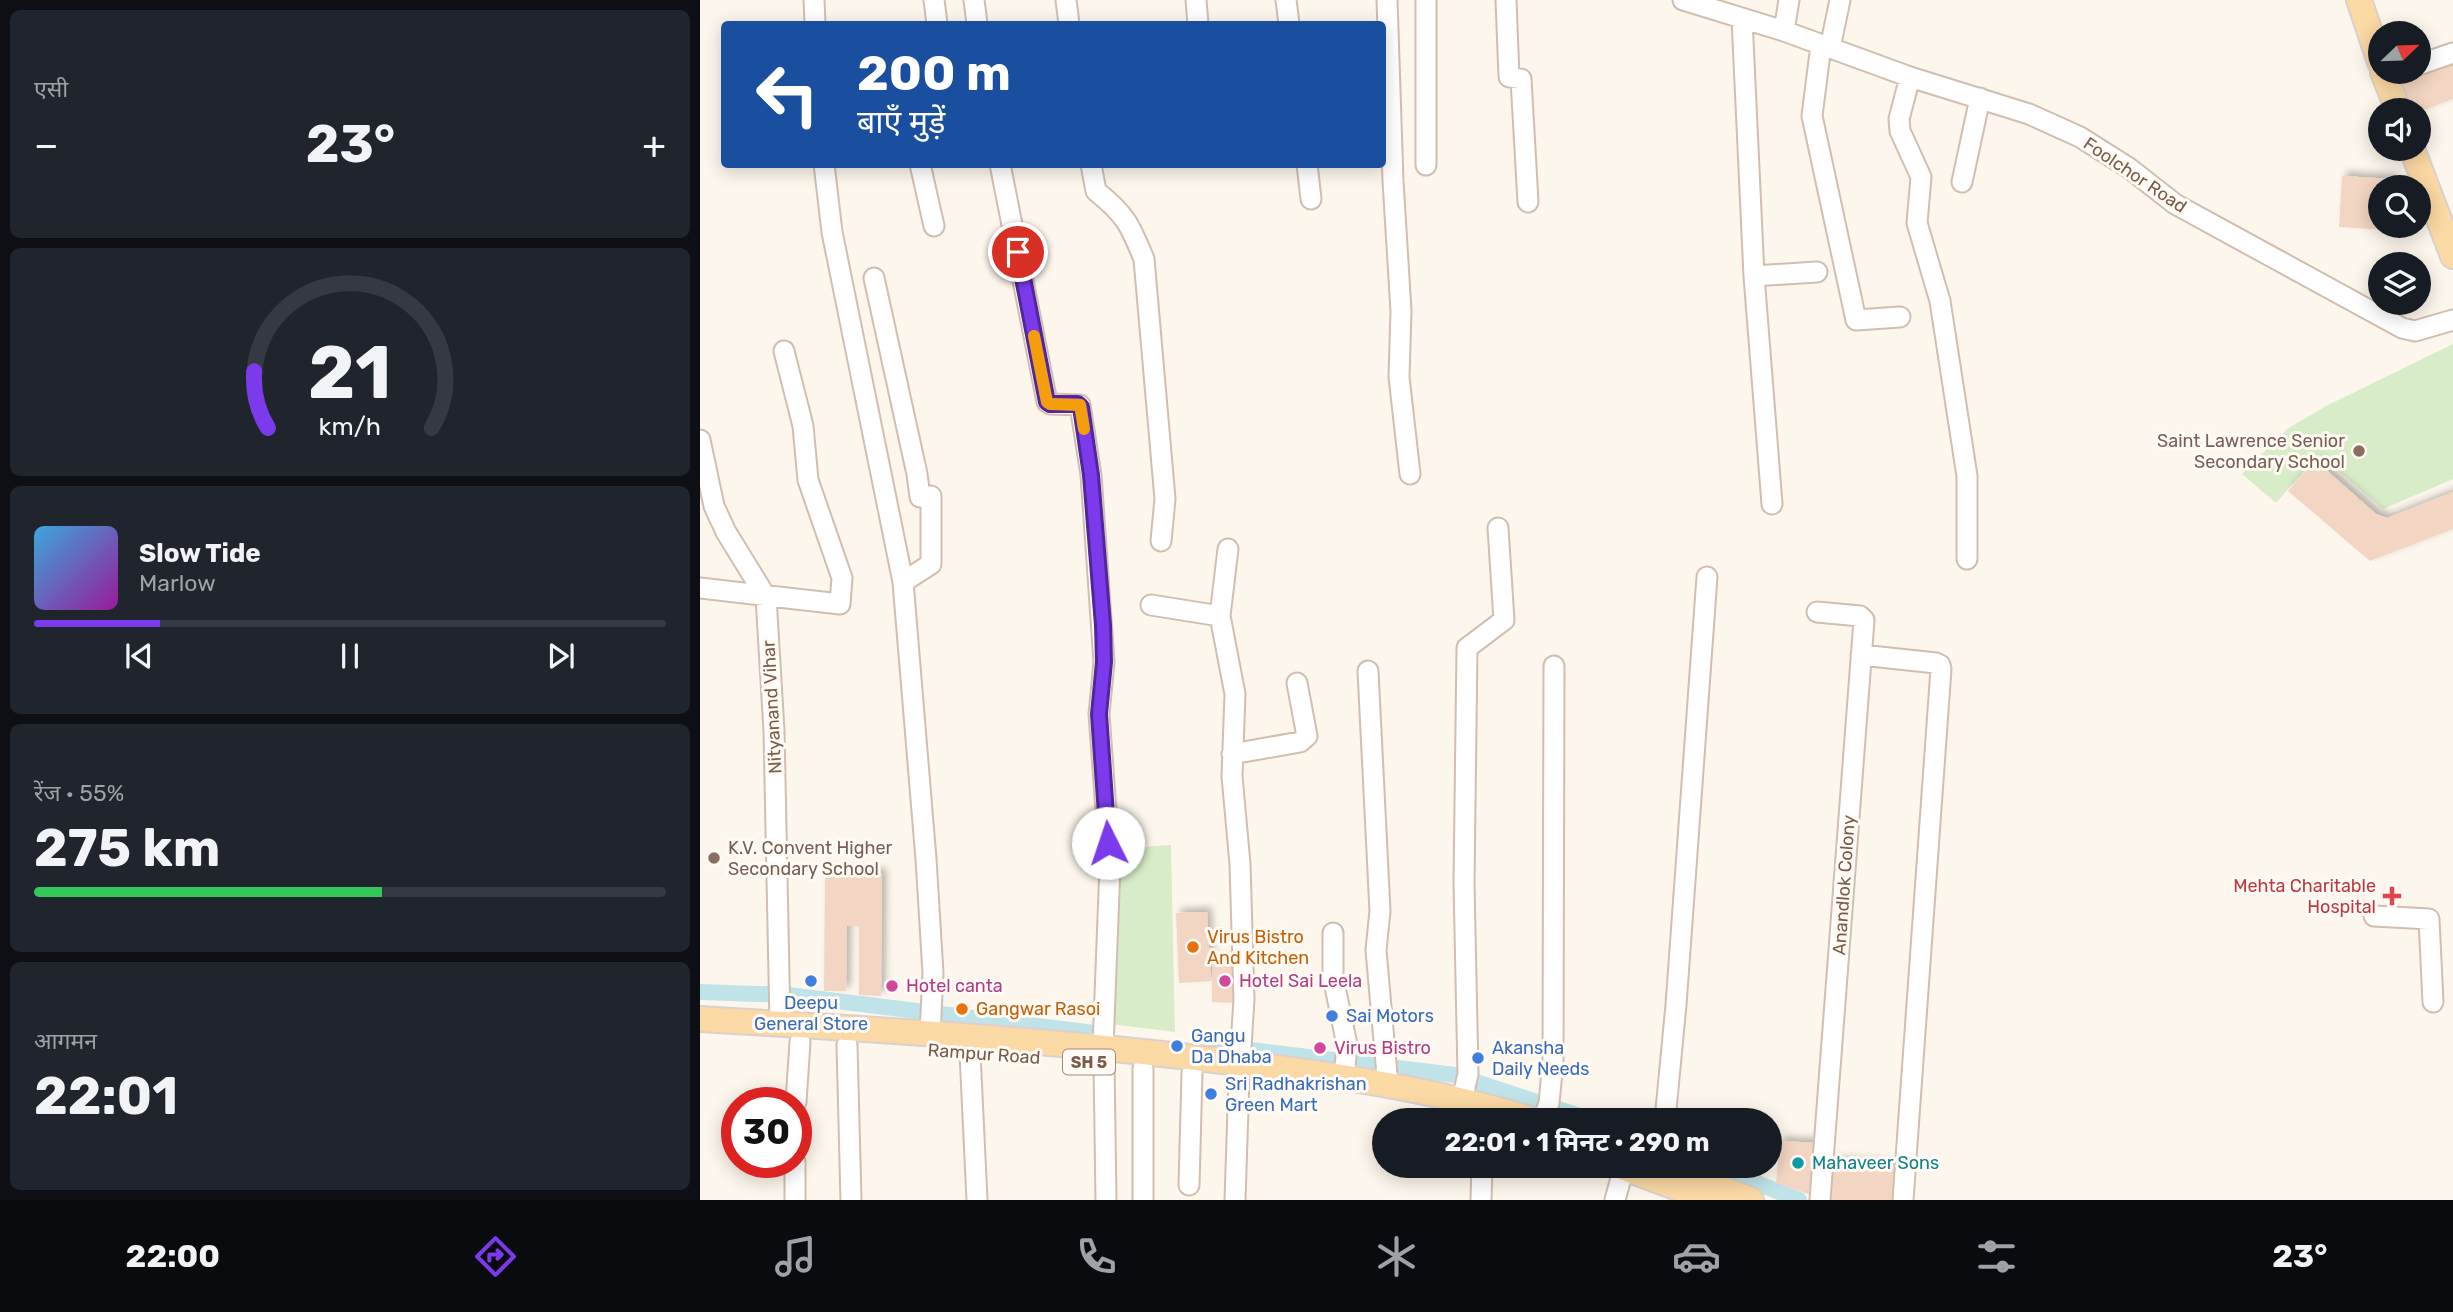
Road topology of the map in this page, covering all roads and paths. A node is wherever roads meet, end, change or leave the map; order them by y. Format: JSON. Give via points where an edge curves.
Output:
{"nodes":[{"id":1,"x":814,"y":0,"type":"edge"},
{"id":2,"x":934,"y":0,"type":"edge"},
{"id":3,"x":974,"y":0,"type":"edge"},
{"id":4,"x":1066,"y":0,"type":"edge"},
{"id":5,"x":1196,"y":0,"type":"edge"},
{"id":6,"x":1286,"y":0,"type":"edge"},
{"id":7,"x":1387,"y":0,"type":"edge"},
{"id":8,"x":1426,"y":0,"type":"edge"},
{"id":9,"x":1506,"y":0,"type":"edge"},
{"id":10,"x":1683,"y":0,"type":"edge"},
{"id":11,"x":1789,"y":0,"type":"edge"},
{"id":12,"x":1840,"y":0,"type":"edge"},
{"id":13,"x":2360,"y":0,"type":"edge"},
{"id":14,"x":1734,"y":10,"type":"edge"},
{"id":15,"x":815,"y":21,"type":"edge"},
{"id":16,"x":937,"y":21,"type":"edge"},
{"id":17,"x":977,"y":21,"type":"edge"},
{"id":18,"x":1069,"y":21,"type":"edge"},
{"id":19,"x":1198,"y":21,"type":"edge"},
{"id":20,"x":1289,"y":21,"type":"edge"},
{"id":21,"x":2368,"y":21,"type":"edge"},
{"id":22,"x":1784,"y":31,"type":"junction"},
{"id":23,"x":1826,"y":47,"type":"junction"},
{"id":24,"x":2453,"y":53,"type":"edge"},
{"id":25,"x":2431,"y":61,"type":"edge"},
{"id":26,"x":1910,"y":77,"type":"junction"},
{"id":27,"x":1980,"y":99,"type":"junction"},
{"id":28,"x":2417,"y":161,"type":"edge"},
{"id":29,"x":1426,"y":165,"type":"dead end"},
{"id":30,"x":824,"y":168,"type":"edge"},
{"id":31,"x":921,"y":168,"type":"edge"},
{"id":32,"x":1001,"y":168,"type":"edge"},
{"id":33,"x":1092,"y":168,"type":"edge"},
{"id":34,"x":1307,"y":168,"type":"edge"},
{"id":35,"x":1962,"y":182,"type":"dead end"},
{"id":36,"x":1311,"y":199,"type":"dead end"},
{"id":37,"x":1528,"y":202,"type":"dead end"},
{"id":38,"x":934,"y":226,"type":"dead end"},
{"id":39,"x":2451,"y":247,"type":"edge"},
{"id":40,"x":1817,"y":272,"type":"dead end"},
{"id":41,"x":1754,"y":276,"type":"junction"},
{"id":42,"x":874,"y":278,"type":"dead end"},
{"id":43,"x":1900,"y":317,"type":"dead end"},
{"id":44,"x":2453,"y":320,"type":"edge"},
{"id":45,"x":784,"y":351,"type":"dead end"},
{"id":46,"x":700,"y":440,"type":"edge"},
{"id":47,"x":1410,"y":474,"type":"dead end"},
{"id":48,"x":1772,"y":504,"type":"dead end"},
{"id":49,"x":1498,"y":528,"type":"dead end"},
{"id":50,"x":1161,"y":541,"type":"dead end"},
{"id":51,"x":1228,"y":549,"type":"dead end"},
{"id":52,"x":1967,"y":559,"type":"dead end"},
{"id":53,"x":1707,"y":577,"type":"dead end"},
{"id":54,"x":903,"y":582,"type":"junction"},
{"id":55,"x":700,"y":589,"type":"edge"},
{"id":56,"x":766,"y":597,"type":"junction"},
{"id":57,"x":1151,"y":605,"type":"dead end"},
{"id":58,"x":1817,"y":612,"type":"dead end"},
{"id":59,"x":1220,"y":617,"type":"junction"},
{"id":60,"x":1861,"y":655,"type":"junction"},
{"id":61,"x":1554,"y":666,"type":"dead end"},
{"id":62,"x":1368,"y":671,"type":"dead end"},
{"id":63,"x":1297,"y":683,"type":"dead end"},
{"id":64,"x":1233,"y":754,"type":"junction"},
{"id":65,"x":2374,"y":916,"type":"dead end"},
{"id":66,"x":1333,"y":933,"type":"dead end"},
{"id":67,"x":2433,"y":1002,"type":"dead end"},
{"id":68,"x":780,"y":1004,"type":"junction"},
{"id":69,"x":700,"y":1019,"type":"edge"},
{"id":70,"x":931,"y":1020,"type":"junction"},
{"id":71,"x":700,"y":1034,"type":"edge"},
{"id":72,"x":800,"y":1042,"type":"junction"},
{"id":73,"x":847,"y":1045,"type":"junction"},
{"id":74,"x":970,"y":1053,"type":"junction"},
{"id":75,"x":1103,"y":1055,"type":"junction"},
{"id":76,"x":1240,"y":1059,"type":"junction"},
{"id":77,"x":1345,"y":1066,"type":"junction"},
{"id":78,"x":1143,"y":1068,"type":"junction"},
{"id":79,"x":1192,"y":1073,"type":"junction"},
{"id":80,"x":1387,"y":1073,"type":"junction"},
{"id":81,"x":797,"y":1087,"type":"edge"},
{"id":82,"x":1468,"y":1095,"type":"edge"},
{"id":83,"x":1522,"y":1108,"type":"edge"},
{"id":84,"x":1544,"y":1108,"type":"edge"},
{"id":85,"x":1666,"y":1108,"type":"edge"},
{"id":86,"x":795,"y":1178,"type":"edge"},
{"id":87,"x":1482,"y":1178,"type":"edge"},
{"id":88,"x":1620,"y":1178,"type":"edge"},
{"id":89,"x":1653,"y":1178,"type":"edge"},
{"id":90,"x":1694,"y":1178,"type":"edge"},
{"id":91,"x":1189,"y":1185,"type":"dead end"},
{"id":92,"x":794,"y":1200,"type":"edge"},
{"id":93,"x":851,"y":1200,"type":"edge"},
{"id":94,"x":978,"y":1200,"type":"edge"},
{"id":95,"x":1105,"y":1200,"type":"edge"},
{"id":96,"x":1143,"y":1200,"type":"edge"},
{"id":97,"x":1235,"y":1200,"type":"edge"},
{"id":98,"x":1481,"y":1200,"type":"edge"},
{"id":99,"x":1615,"y":1200,"type":"edge"},
{"id":100,"x":1710,"y":1200,"type":"edge"},
{"id":101,"x":1751,"y":1200,"type":"edge"},
{"id":102,"x":1820,"y":1200,"type":"edge"},
{"id":103,"x":1903,"y":1200,"type":"edge"}],
"edges":[{"from":1,"to":15,"type":"street"},
{"from":2,"to":16,"type":"street"},
{"from":3,"to":17,"type":"street"},
{"from":4,"to":18,"type":"street"},
{"from":5,"to":19,"type":"street"},
{"from":6,"to":20,"type":"street"},
{"from":7,"to":47,"type":"street","via":[[1401,312],[1399,377]]},
{"from":8,"to":29,"type":"street"},
{"from":9,"to":37,"type":"street","via":[[1509,77],[1521,79]]},
{"from":10,"to":14,"type":"street","name":"Foolchor Road"},
{"from":11,"to":22,"type":"street"},
{"from":12,"to":23,"type":"street"},
{"from":13,"to":21,"type":"main road"},
{"from":14,"to":22,"type":"street","name":"Foolchor Road"},
{"from":14,"to":41,"type":"street"},
{"from":22,"to":23,"type":"street","name":"Foolchor Road"},
{"from":23,"to":26,"type":"street","name":"Foolchor Road"},
{"from":23,"to":43,"type":"street","via":[[1812,116],[1856,320]]},
{"from":24,"to":25,"type":"street"},
{"from":26,"to":27,"type":"street","name":"Foolchor Road"},
{"from":26,"to":52,"type":"street","via":[[1900,131],[1921,177],[1917,223],[1940,301],[1966,476]]},
{"from":27,"to":35,"type":"street"},
{"from":27,"to":44,"type":"street","name":"Foolchor Road","via":[[2080,136],[2175,204],[2384,320],[2415,331]]},
{"from":28,"to":39,"type":"main road"},
{"from":30,"to":54,"type":"street","via":[[832,232]]},
{"from":31,"to":38,"type":"street"},
{"from":32,"to":75,"type":"street","via":[[1047,402],[1080,405],[1091,475],[1103,625],[1099,714],[1110,866]]},
{"from":33,"to":50,"type":"street","via":[[1096,191],[1130,224],[1144,259],[1166,499]]},
{"from":34,"to":36,"type":"street"},
{"from":40,"to":41,"type":"street"},
{"from":41,"to":48,"type":"street"},
{"from":42,"to":54,"type":"street","via":[[918,474],[919,497],[932,496],[931,564]]},
{"from":45,"to":56,"type":"street","via":[[803,426],[808,480],[842,578],[840,604]]},
{"from":46,"to":56,"type":"street","name":"Nityanand Vihar","via":[[718,515]]},
{"from":49,"to":82,"type":"street","via":[[1504,620],[1467,648],[1464,883]]},
{"from":51,"to":59,"type":"street"},
{"from":53,"to":85,"type":"street"},
{"from":54,"to":70,"type":"street","via":[[926,859]]},
{"from":55,"to":56,"type":"street"},
{"from":56,"to":68,"type":"street","name":"Nityanand Vihar"},
{"from":57,"to":59,"type":"street"},
{"from":58,"to":60,"type":"street","name":"Anandlok Colony","via":[[1863,617]]},
{"from":59,"to":64,"type":"street","via":[[1234,694]]},
{"from":60,"to":102,"type":"street","name":"Anandlok Colony"},
{"from":60,"to":103,"type":"street","via":[[1936,663],[1941,669]]},
{"from":61,"to":84,"type":"street","via":[[1553,1048]]},
{"from":62,"to":80,"type":"street","via":[[1380,911],[1376,950]]},
{"from":63,"to":64,"type":"street","via":[[1307,736],[1300,742]]},
{"from":64,"to":76,"type":"street","via":[[1244,999]]},
{"from":65,"to":67,"type":"street","via":[[2429,919]]},
{"from":66,"to":77,"type":"street","via":[[1333,977],[1347,1045]]},
{"from":68,"to":69,"type":"main road"},
{"from":68,"to":70,"type":"main road"},
{"from":70,"to":75,"type":"main road"},
{"from":71,"to":72,"type":"main road","name":"Rampur Road","number":"SH 5"},
{"from":72,"to":73,"type":"main road","name":"Rampur Road","number":"SH 5"},
{"from":72,"to":81,"type":"street"},
{"from":73,"to":74,"type":"main road","name":"Rampur Road","number":"SH 5"},
{"from":73,"to":93,"type":"street"},
{"from":74,"to":75,"type":"main road","name":"Rampur Road","number":"SH 5"},
{"from":74,"to":94,"type":"street"},
{"from":75,"to":76,"type":"main road"},
{"from":75,"to":78,"type":"main road","name":"Rampur Road","number":"SH 5"},
{"from":75,"to":95,"type":"street"},
{"from":76,"to":77,"type":"main road"},
{"from":76,"to":79,"type":"main road","name":"Rampur Road","number":"SH 5"},
{"from":76,"to":82,"type":"main road","name":"Rampur Road","number":"SH 5","via":[[1385,1100]]},
{"from":76,"to":97,"type":"street"},
{"from":77,"to":80,"type":"main road"},
{"from":78,"to":79,"type":"main road","name":"Rampur Road","number":"SH 5"},
{"from":78,"to":96,"type":"street"},
{"from":79,"to":91,"type":"street"},
{"from":80,"to":82,"type":"main road"},
{"from":82,"to":83,"type":"main road"},
{"from":86,"to":92,"type":"street"},
{"from":87,"to":98,"type":"street"},
{"from":88,"to":99,"type":"street"},
{"from":89,"to":100,"type":"main road"},
{"from":90,"to":101,"type":"main road"}]}
